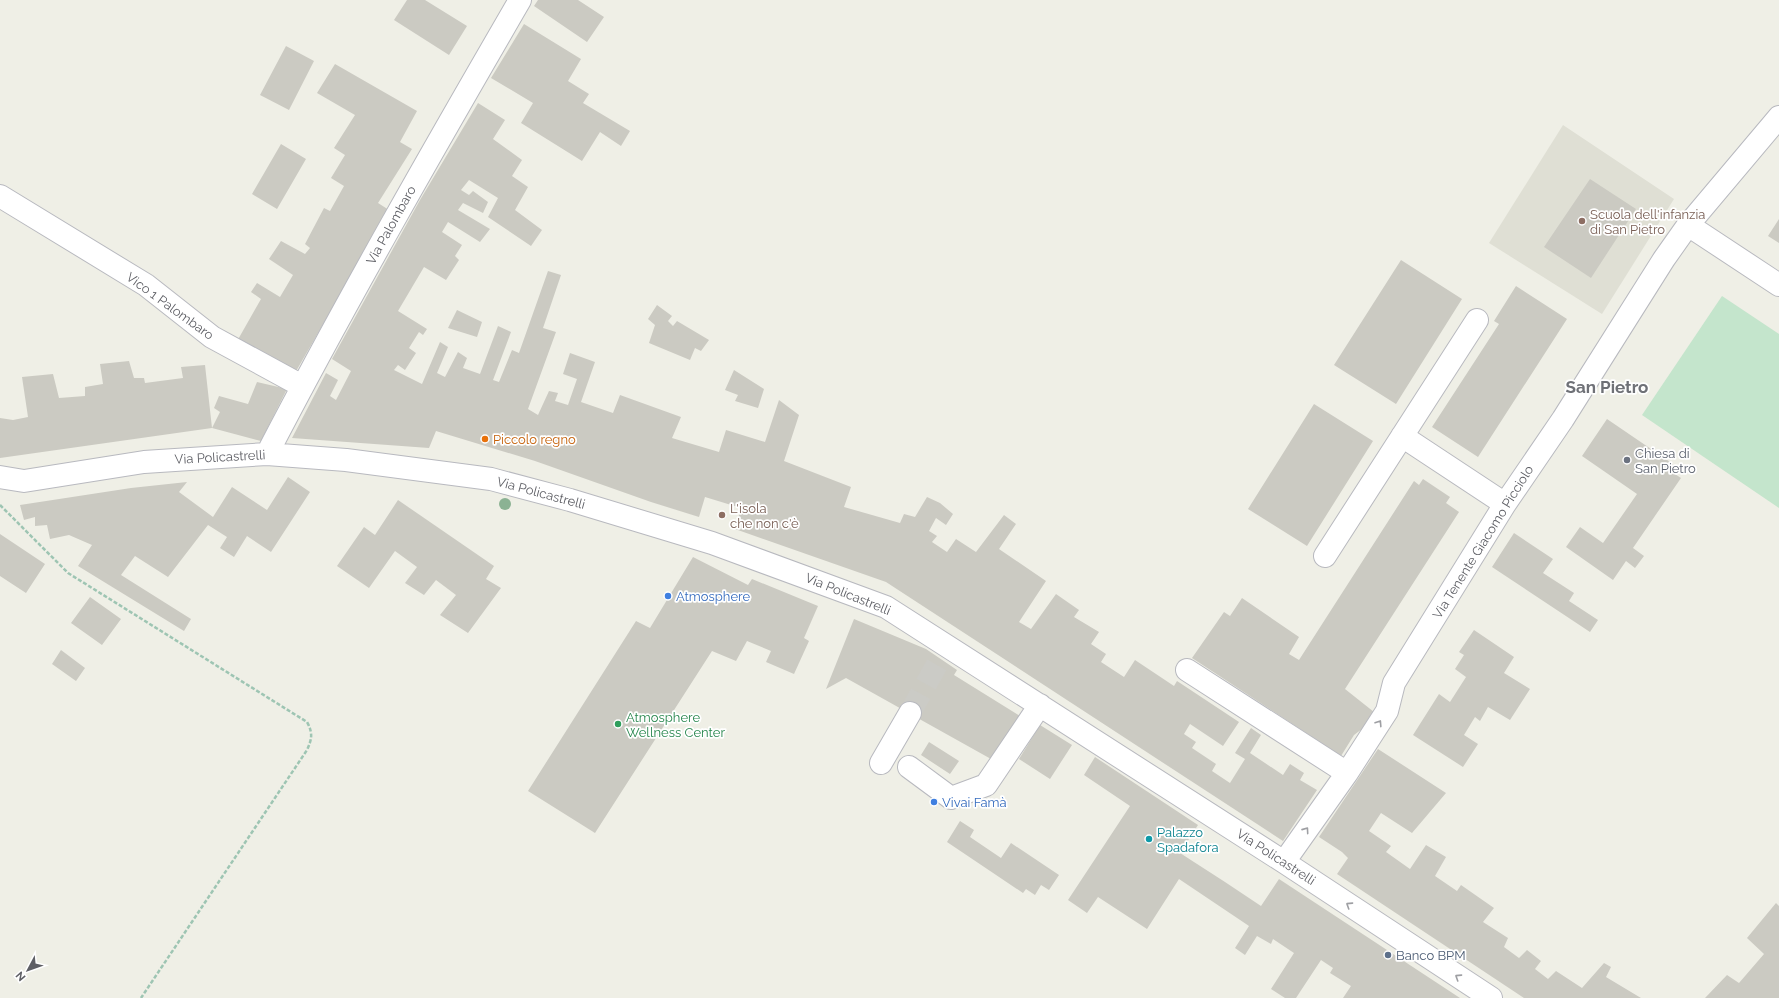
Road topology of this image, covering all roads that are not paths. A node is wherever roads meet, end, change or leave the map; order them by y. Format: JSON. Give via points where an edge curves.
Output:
{"nodes":[{"id":1,"x":520,"y":0,"type":"edge"},
{"id":2,"x":1779,"y":118,"type":"edge"},
{"id":3,"x":0,"y":196,"type":"edge"},
{"id":4,"x":1688,"y":225,"type":"junction"},
{"id":5,"x":1779,"y":285,"type":"edge"},
{"id":6,"x":1477,"y":320,"type":"dead end"},
{"id":7,"x":302,"y":386,"type":"junction"},
{"id":8,"x":1402,"y":436,"type":"junction"},
{"id":9,"x":267,"y":454,"type":"junction"},
{"id":10,"x":0,"y":476,"type":"edge"},
{"id":11,"x":1505,"y":504,"type":"junction"},
{"id":12,"x":1325,"y":556,"type":"dead end"},
{"id":13,"x":1187,"y":670,"type":"dead end"},
{"id":14,"x":1040,"y":705,"type":"junction"},
{"id":15,"x":910,"y":713,"type":"tunnel mouth"},
{"id":16,"x":881,"y":763,"type":"dead end"},
{"id":17,"x":909,"y":767,"type":"dead end"},
{"id":18,"x":1347,"y":772,"type":"junction"},
{"id":19,"x":1284,"y":862,"type":"junction"},
{"id":20,"x":1491,"y":998,"type":"edge"}],
"edges":[{"from":1,"to":7,"type":"street","name":"Via Palombaro"},
{"from":2,"to":4,"type":"street","name":"Via Tenente Giacomo Picciolo"},
{"from":3,"to":7,"type":"street","name":"Vico 1 Palombaro","via":[[146,285],[212,337]]},
{"from":4,"to":5,"type":"street"},
{"from":4,"to":11,"type":"street","name":"Via Tenente Giacomo Picciolo"},
{"from":6,"to":8,"type":"street"},
{"from":7,"to":9,"type":"street","name":"Via Palombaro"},
{"from":8,"to":11,"type":"street"},
{"from":8,"to":12,"type":"street"},
{"from":9,"to":10,"type":"street","name":"Via Policastrelli","via":[[144,462],[24,481]]},
{"from":9,"to":14,"type":"street","name":"Via Policastrelli","via":[[346,460],[491,479],[712,543],[886,607],[943,652]]},
{"from":18,"to":11,"type":"street","name":"Via Tenente Giacomo Picciolo","one_way":true,"via":[[1387,711],[1394,683]]},
{"from":13,"to":18,"type":"street"},
{"from":14,"to":17,"type":"street","via":[[986,785],[951,798]]},
{"from":14,"to":19,"type":"street","name":"Via Policastrelli"},
{"from":15,"to":16,"type":"street"},
{"from":19,"to":18,"type":"street","name":"Via Tenente Giacomo Picciolo","one_way":true},
{"from":20,"to":19,"type":"street","name":"Via Policastrelli","one_way":true}]}
